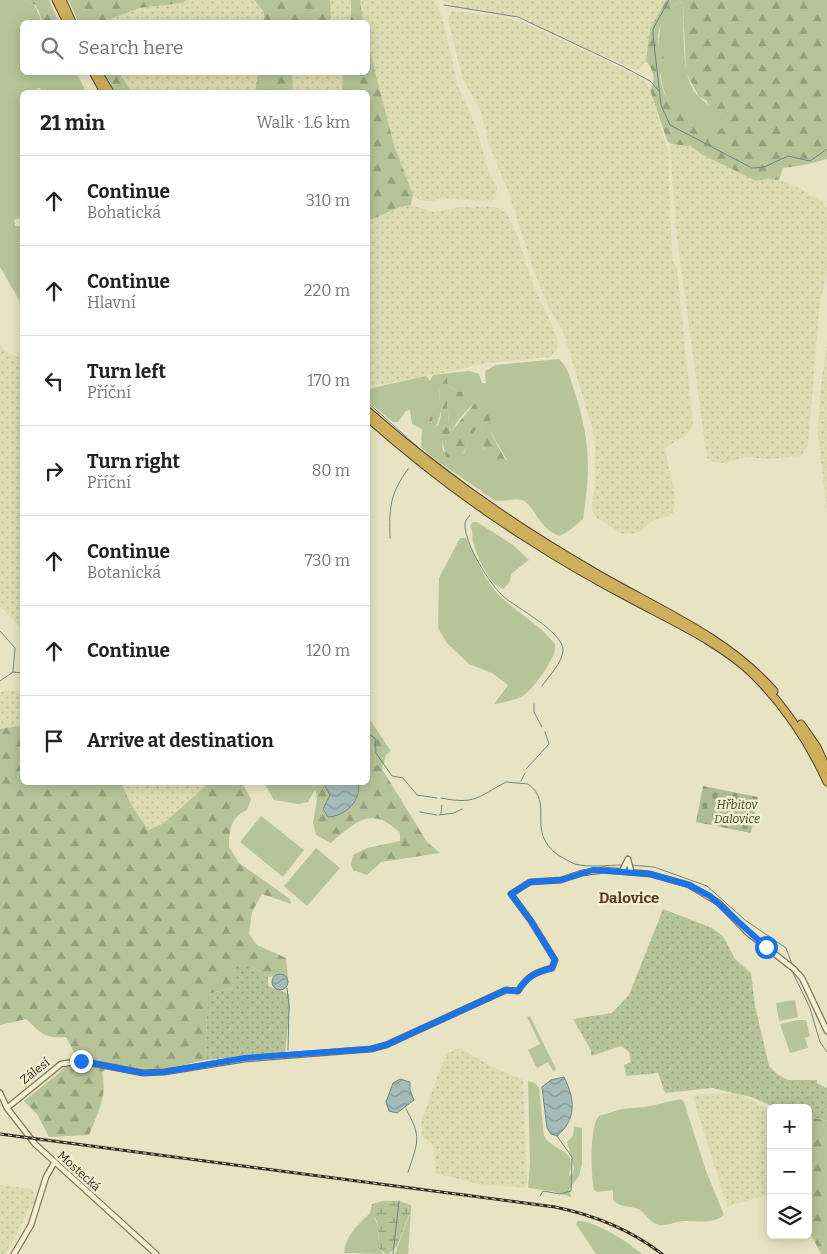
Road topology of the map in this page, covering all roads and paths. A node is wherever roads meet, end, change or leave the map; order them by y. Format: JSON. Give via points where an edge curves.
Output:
{"nodes":[{"id":1,"x":56,"y":0,"type":"edge"},
{"id":2,"x":62,"y":0,"type":"edge"},
{"id":3,"x":66,"y":20,"type":"edge"},
{"id":4,"x":71,"y":20,"type":"edge"},
{"id":5,"x":94,"y":75,"type":"edge"},
{"id":6,"x":100,"y":75,"type":"edge"},
{"id":7,"x":103,"y":90,"type":"edge"},
{"id":8,"x":109,"y":90,"type":"edge"},
{"id":9,"x":370,"y":413,"type":"edge"},
{"id":10,"x":370,"y":420,"type":"edge"},
{"id":11,"x":817,"y":747,"type":"junction"},
{"id":12,"x":827,"y":759,"type":"edge"},
{"id":13,"x":827,"y":769,"type":"edge"},
{"id":14,"x":827,"y":782,"type":"edge"},
{"id":15,"x":827,"y":1031,"type":"edge"},
{"id":16,"x":0,"y":1093,"type":"edge"},
{"id":17,"x":7,"y":1108,"type":"junction"},
{"id":18,"x":54,"y":1163,"type":"junction"},
{"id":19,"x":14,"y":1254,"type":"edge"},
{"id":20,"x":156,"y":1254,"type":"edge"}],
"edges":[{"from":1,"to":3,"type":"highway"},
{"from":2,"to":4,"type":"highway"},
{"from":5,"to":7,"type":"highway"},
{"from":6,"to":8,"type":"highway"},
{"from":9,"to":11,"type":"highway","via":[[445,475],[529,534],[718,642],[756,671],[791,709]]},
{"from":10,"to":14,"type":"highway","via":[[442,479],[527,539],[598,582],[695,633],[754,675],[788,713],[813,751]]},
{"from":11,"to":12,"type":"highway"},
{"from":11,"to":13,"type":"highway"},
{"from":15,"to":17,"type":"street","name":"Zálesí","via":[[802,978],[748,933],[719,903],[689,885],[627,866],[593,870],[561,880],[530,882],[511,894],[555,960],[552,968],[534,973],[518,991],[506,990],[439,1023],[375,1049],[245,1058],[164,1072],[143,1073],[81,1061],[61,1064]]},
{"from":16,"to":17,"type":"street","name":"Mostecká"},
{"from":17,"to":18,"type":"street","name":"Mostecká"},
{"from":18,"to":19,"type":"street","via":[[46,1177],[31,1224]]},
{"from":18,"to":20,"type":"street","name":"Mostecká"}]}
